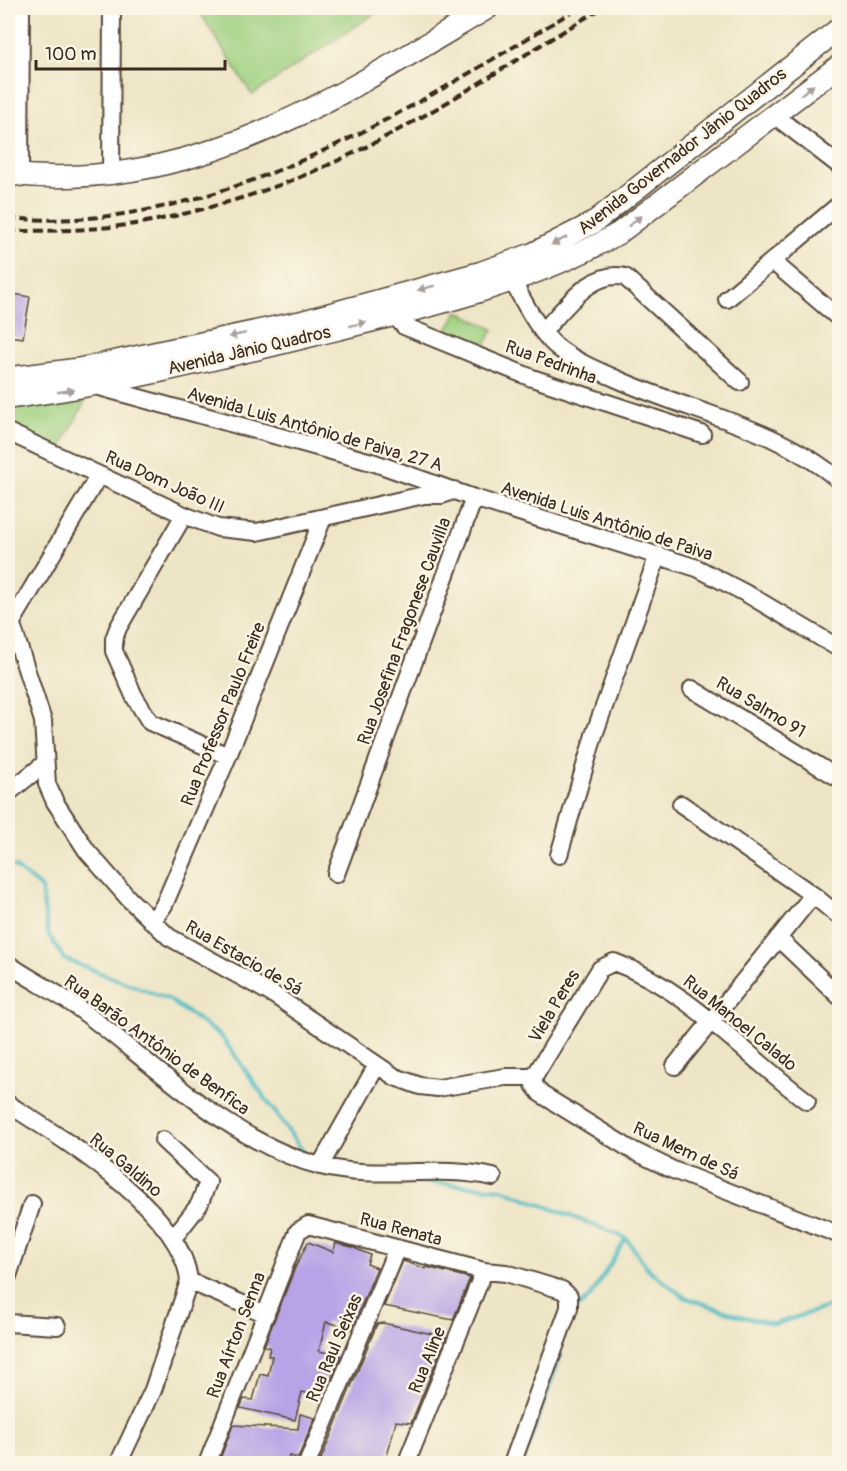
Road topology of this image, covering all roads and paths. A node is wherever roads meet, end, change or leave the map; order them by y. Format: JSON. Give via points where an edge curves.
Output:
{"nodes":[{"id":1,"x":21,"y":8,"type":"edge"},
{"id":2,"x":112,"y":8,"type":"edge"},
{"id":3,"x":488,"y":8,"type":"edge"},
{"id":4,"x":840,"y":28,"type":"edge"},
{"id":5,"x":840,"y":65,"type":"edge"},
{"id":6,"x":774,"y":115,"type":"junction"},
{"id":7,"x":840,"y":166,"type":"edge"},
{"id":8,"x":14,"y":175,"type":"edge"},
{"id":9,"x":111,"y":175,"type":"junction"},
{"id":10,"x":840,"y":204,"type":"edge"},
{"id":11,"x":586,"y":227,"type":"junction"},
{"id":12,"x":599,"y":244,"type":"junction"},
{"id":13,"x":772,"y":261,"type":"junction"},
{"id":14,"x":511,"y":279,"type":"junction"},
{"id":15,"x":484,"y":280,"type":"junction"},
{"id":16,"x":727,"y":299,"type":"dead end"},
{"id":17,"x":394,"y":315,"type":"junction"},
{"id":18,"x":840,"y":319,"type":"edge"},
{"id":19,"x":543,"y":331,"type":"junction"},
{"id":20,"x":8,"y":378,"type":"edge"},
{"id":21,"x":740,"y":382,"type":"dead end"},
{"id":22,"x":96,"y":386,"type":"junction"},
{"id":23,"x":8,"y":398,"type":"edge"},
{"id":24,"x":8,"y":433,"type":"edge"},
{"id":25,"x":702,"y":434,"type":"dead end"},
{"id":26,"x":99,"y":475,"type":"junction"},
{"id":27,"x":840,"y":481,"type":"edge"},
{"id":28,"x":454,"y":490,"type":"junction"},
{"id":29,"x":474,"y":498,"type":"junction"},
{"id":30,"x":184,"y":515,"type":"junction"},
{"id":31,"x":323,"y":518,"type":"junction"},
{"id":32,"x":658,"y":555,"type":"junction"},
{"id":33,"x":9,"y":625,"type":"edge"},
{"id":34,"x":840,"y":649,"type":"edge"},
{"id":35,"x":692,"y":689,"type":"dead end"},
{"id":36,"x":228,"y":756,"type":"junction"},
{"id":37,"x":44,"y":764,"type":"junction"},
{"id":38,"x":840,"y":779,"type":"edge"},
{"id":39,"x":8,"y":793,"type":"edge"},
{"id":40,"x":681,"y":804,"type":"dead end"},
{"id":41,"x":559,"y":855,"type":"dead end"},
{"id":42,"x":336,"y":874,"type":"dead end"},
{"id":43,"x":813,"y":895,"type":"junction"},
{"id":44,"x":840,"y":917,"type":"edge"},
{"id":45,"x":152,"y":922,"type":"junction"},
{"id":46,"x":778,"y":938,"type":"junction"},
{"id":47,"x":614,"y":962,"type":"joint"},
{"id":48,"x":8,"y":964,"type":"edge"},
{"id":49,"x":840,"y":997,"type":"edge"},
{"id":50,"x":712,"y":1022,"type":"junction"},
{"id":51,"x":376,"y":1065,"type":"junction"},
{"id":52,"x":675,"y":1066,"type":"dead end"},
{"id":53,"x":534,"y":1077,"type":"junction"},
{"id":54,"x":807,"y":1101,"type":"dead end"},
{"id":55,"x":8,"y":1104,"type":"edge"},
{"id":56,"x":163,"y":1140,"type":"dead end"},
{"id":57,"x":320,"y":1166,"type":"junction"},
{"id":58,"x":493,"y":1177,"type":"dead end"},
{"id":59,"x":32,"y":1204,"type":"dead end"},
{"id":60,"x":308,"y":1225,"type":"joint"},
{"id":61,"x":840,"y":1235,"type":"edge"},
{"id":62,"x":174,"y":1237,"type":"junction"},
{"id":63,"x":397,"y":1248,"type":"junction"},
{"id":64,"x":484,"y":1271,"type":"junction"},
{"id":65,"x":8,"y":1276,"type":"edge"},
{"id":66,"x":189,"y":1281,"type":"junction"},
{"id":67,"x":266,"y":1314,"type":"junction"},
{"id":68,"x":8,"y":1323,"type":"edge"},
{"id":69,"x":57,"y":1326,"type":"dead end"},
{"id":70,"x":118,"y":1464,"type":"edge"},
{"id":71,"x":207,"y":1464,"type":"edge"},
{"id":72,"x":307,"y":1464,"type":"edge"},
{"id":73,"x":406,"y":1464,"type":"edge"},
{"id":74,"x":512,"y":1464,"type":"edge"}],
"edges":[{"from":1,"to":8,"type":"street"},
{"from":2,"to":9,"type":"street"},
{"from":3,"to":9,"type":"main road","via":[[363,82],[255,136],[199,156]]},
{"from":4,"to":11,"type":"main road","name":"Avenida Governador Jânio Quadros"},
{"from":6,"to":5,"type":"main road","name":"Avenida Governador Jânio Quadros","one_way":true},
{"from":6,"to":7,"type":"street"},
{"from":12,"to":6,"type":"main road","name":"Avenida Governador Jânio Quadros","one_way":true,"via":[[619,233]]},
{"from":8,"to":9,"type":"main road"},
{"from":10,"to":13,"type":"street"},
{"from":11,"to":12,"type":"main road"},
{"from":11,"to":15,"type":"main road","name":"Avenida Governador Jânio Quadros","one_way":true},
{"from":12,"to":14,"type":"main road","name":"Avenida Governador Jânio Quadros"},
{"from":13,"to":16,"type":"street"},
{"from":13,"to":18,"type":"street"},
{"from":14,"to":15,"type":"main road","name":"Avenida Governador Jânio Quadros"},
{"from":14,"to":19,"type":"street"},
{"from":15,"to":17,"type":"main road","name":"Avenida Jânio Quadros"},
{"from":15,"to":20,"type":"main road","name":"Avenida Jânio Quadros","one_way":true,"via":[[78,369]]},
{"from":22,"to":17,"type":"main road","name":"Avenida Jânio Quadros","one_way":true},
{"from":17,"to":25,"type":"street","name":"Rua Pedrinha","via":[[404,327],[532,378]]},
{"from":19,"to":21,"type":"street","via":[[591,284],[608,275],[625,278]]},
{"from":19,"to":27,"type":"street","via":[[577,361],[650,394],[791,446],[816,460]]},
{"from":23,"to":22,"type":"main road","name":"Avenida Jânio Quadros","one_way":true},
{"from":22,"to":28,"type":"street","name":"Avenida Luis Antônio de Paiva, 27 A","via":[[375,463]]},
{"from":24,"to":26,"type":"street","name":"Rua Dom João III"},
{"from":26,"to":30,"type":"street","name":"Rua Dom João III"},
{"from":26,"to":33,"type":"street"},
{"from":28,"to":29,"type":"street","name":"Avenida Luis Antônio de Paiva"},
{"from":28,"to":31,"type":"street","name":"Rua Dom João III"},
{"from":29,"to":32,"type":"street","name":"Avenida Luis Antônio de Paiva"},
{"from":29,"to":42,"type":"street","name":"Rua Josefina Fragonese Cauvilla"},
{"from":30,"to":31,"type":"street","name":"Rua Dom João III","via":[[235,531],[257,532]]},
{"from":30,"to":36,"type":"street","via":[[118,628],[114,651],[150,722]]},
{"from":31,"to":36,"type":"street","name":"Rua Professor Paulo Freire"},
{"from":32,"to":34,"type":"street","name":"Avenida Luis Antônio de Paiva","via":[[697,568]]},
{"from":32,"to":41,"type":"street","via":[[594,735]]},
{"from":33,"to":37,"type":"street","name":"Rua Estacio de Sá","via":[[43,721]]},
{"from":35,"to":38,"type":"street","name":"Rua Salmo 91"},
{"from":36,"to":45,"type":"street","name":"Rua Professor Paulo Freire","via":[[164,905]]},
{"from":37,"to":39,"type":"street"},
{"from":37,"to":45,"type":"street","name":"Rua Estacio de Sá","via":[[47,784],[74,832],[99,866]]},
{"from":40,"to":43,"type":"street"},
{"from":43,"to":44,"type":"street"},
{"from":43,"to":46,"type":"street"},
{"from":45,"to":51,"type":"street","name":"Rua Estacio de Sá","via":[[189,950],[274,995]]},
{"from":46,"to":49,"type":"street"},
{"from":46,"to":50,"type":"street"},
{"from":47,"to":50,"type":"street","name":"Rua Manoel Calado","via":[[666,989]]},
{"from":47,"to":53,"type":"street","name":"Viela Peres","via":[[600,969]]},
{"from":48,"to":57,"type":"street","name":"Rua Barão Antônio de Benfica","via":[[79,1009],[212,1112],[277,1150]]},
{"from":50,"to":52,"type":"street"},
{"from":50,"to":54,"type":"street","name":"Rua Manoel Calado"},
{"from":51,"to":53,"type":"street","name":"Rua Estacio de Sá","via":[[395,1077],[438,1088],[505,1077]]},
{"from":51,"to":57,"type":"street"},
{"from":53,"to":61,"type":"street","name":"Rua Mem de Sá","via":[[541,1095],[630,1149],[683,1174]]},
{"from":55,"to":62,"type":"street","name":"Rua Galdino","via":[[65,1140],[132,1195]]},
{"from":56,"to":62,"type":"street","via":[[208,1182],[199,1205]]},
{"from":57,"to":58,"type":"street","name":"Rua Barão Antônio de Benfica","via":[[376,1174],[451,1171]]},
{"from":59,"to":65,"type":"street"},
{"from":60,"to":63,"type":"street","name":"Rua Renata"},
{"from":60,"to":67,"type":"street","name":"Rua Aírton Senna","via":[[298,1231]]},
{"from":62,"to":66,"type":"street","name":"Rua Galdino","via":[[185,1256]]},
{"from":63,"to":64,"type":"street","name":"Rua Renata"},
{"from":63,"to":72,"type":"street","name":"Rua Raul Seixas"},
{"from":64,"to":73,"type":"street","name":"Rua Aline"},
{"from":64,"to":74,"type":"street","name":"Rua Renata","via":[[506,1273],[562,1290],[569,1296],[569,1308]]},
{"from":66,"to":67,"type":"street"},
{"from":66,"to":70,"type":"street","via":[[153,1390]]},
{"from":67,"to":71,"type":"street","name":"Rua Aírton Senna"},
{"from":68,"to":69,"type":"street"}]}
